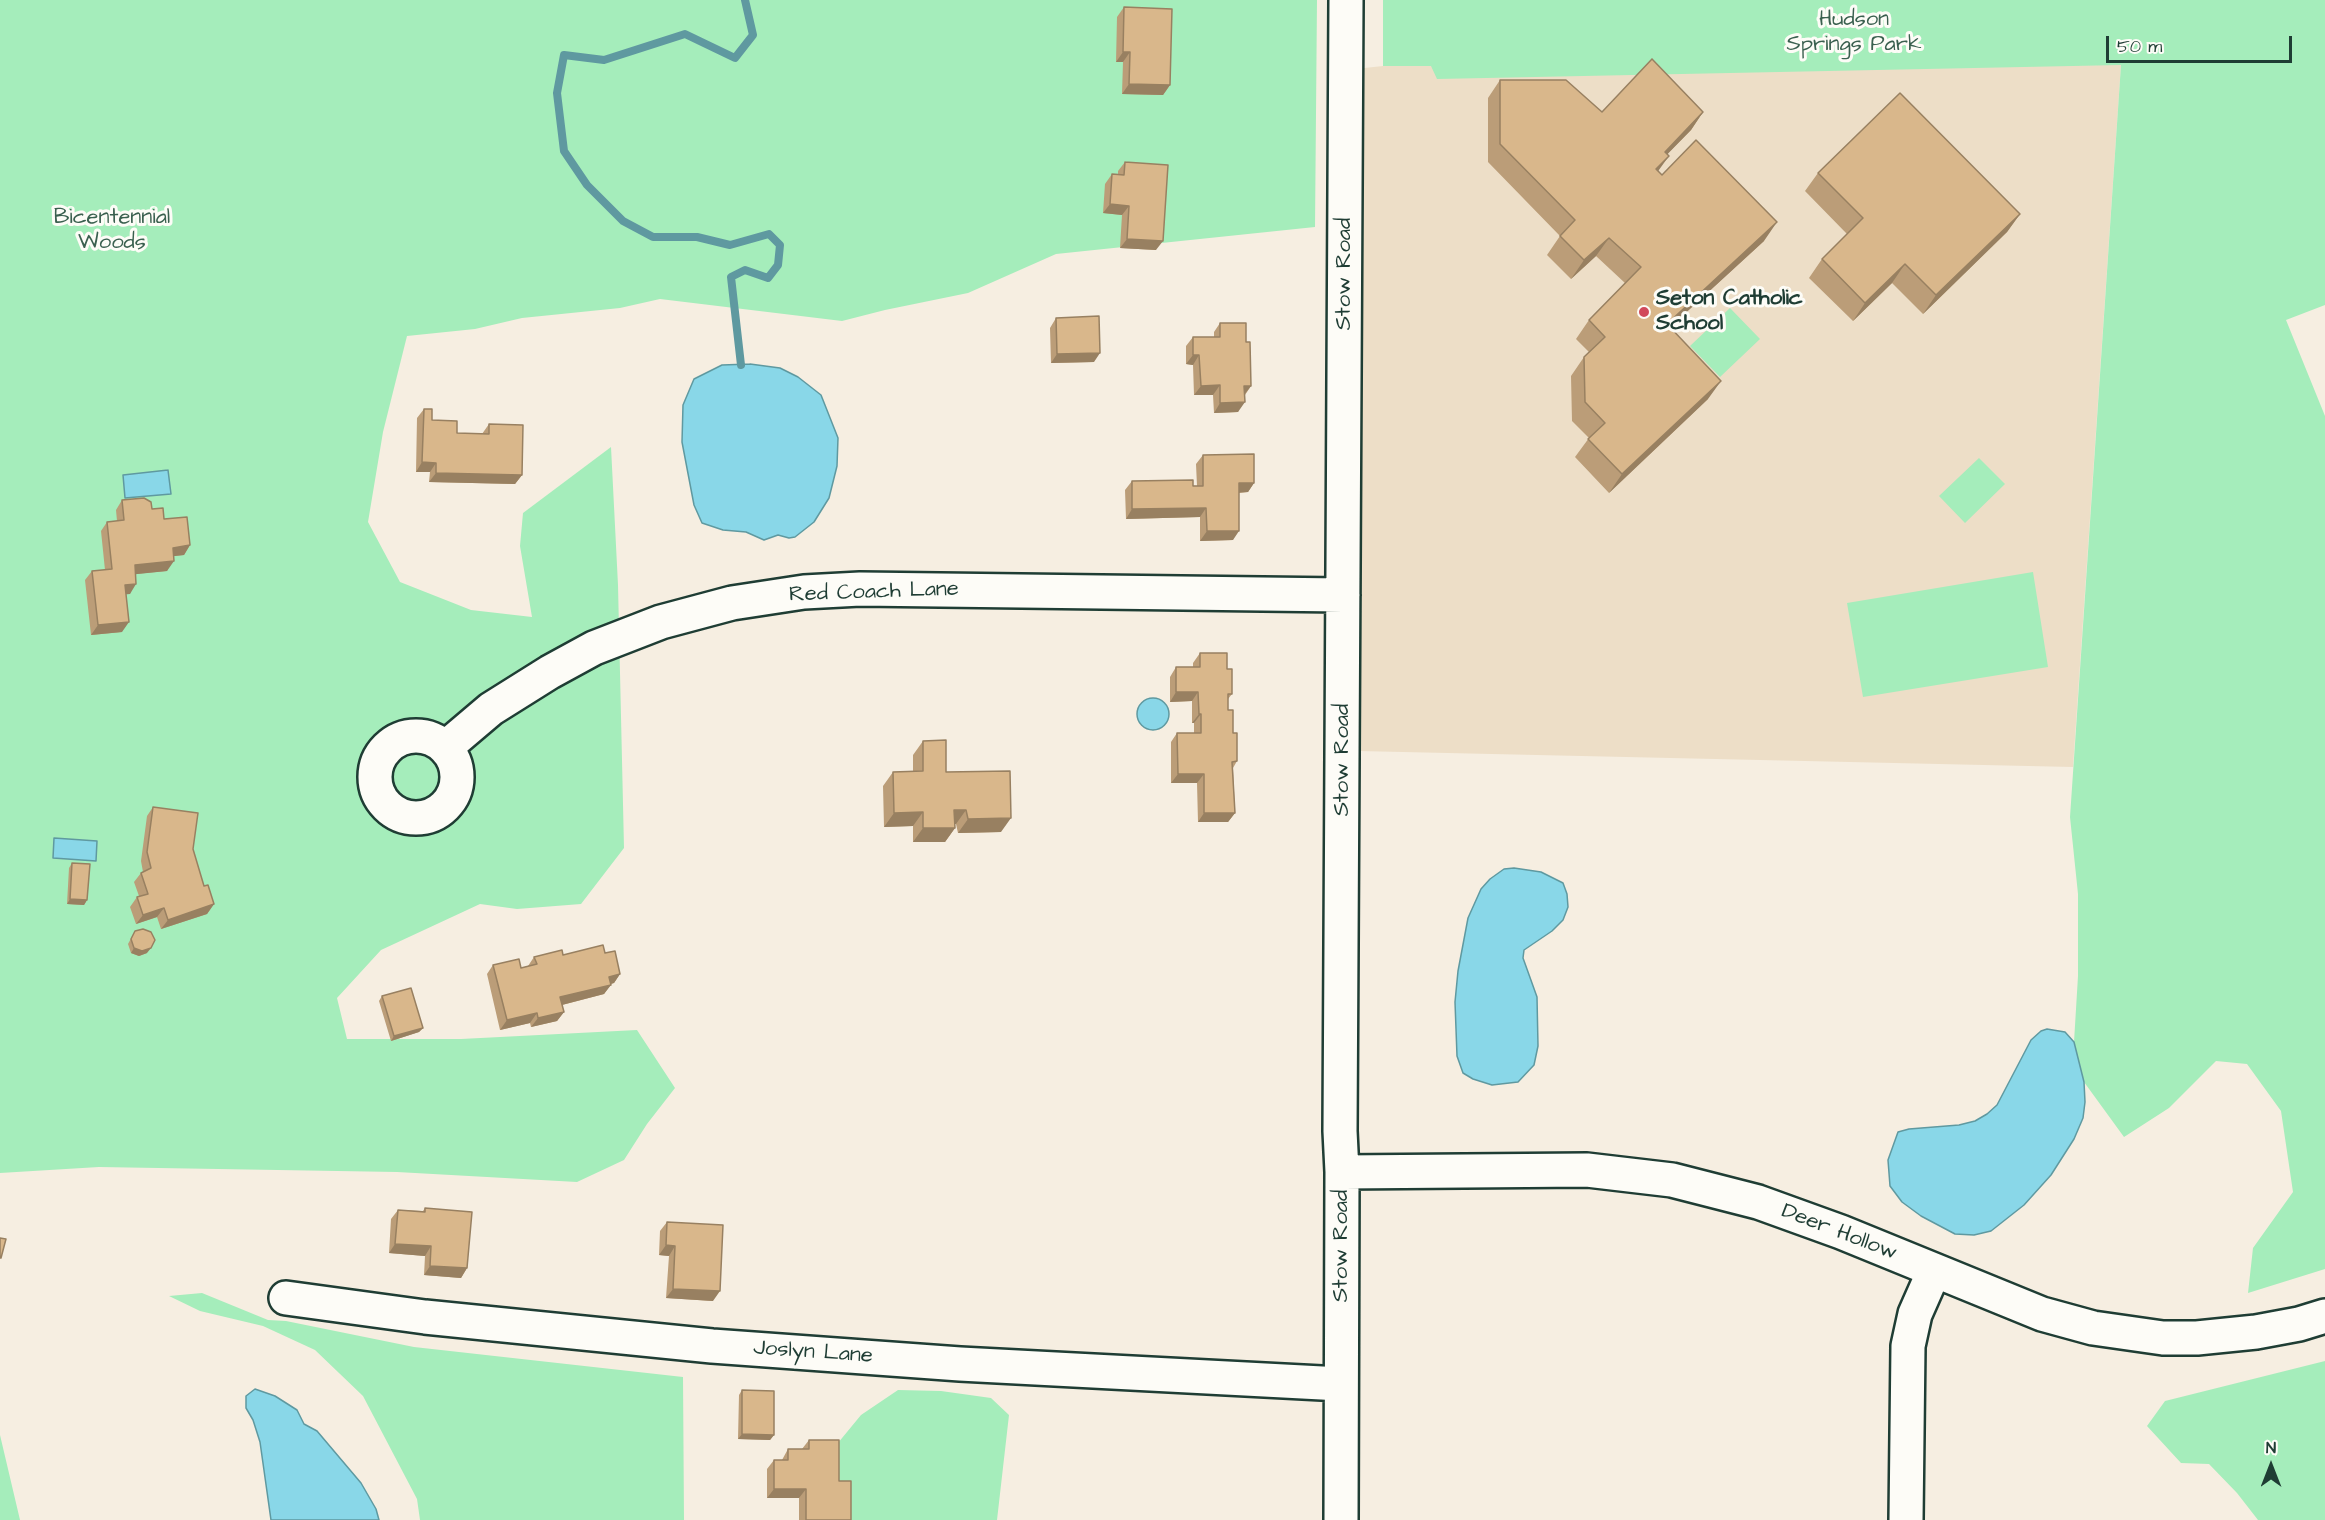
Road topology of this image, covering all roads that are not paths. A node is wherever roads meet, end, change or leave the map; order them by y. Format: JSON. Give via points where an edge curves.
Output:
{"nodes":[{"id":1,"x":1346,"y":0,"type":"edge"},
{"id":2,"x":1343,"y":595,"type":"junction"},
{"id":3,"x":445,"y":748,"type":"dead end"},
{"id":4,"x":1342,"y":1172,"type":"junction"},
{"id":5,"x":1934,"y":1271,"type":"junction"},
{"id":6,"x":286,"y":1298,"type":"dead end"},
{"id":7,"x":2325,"y":1316,"type":"edge"},
{"id":8,"x":1341,"y":1384,"type":"junction"},
{"id":9,"x":1341,"y":1520,"type":"edge"},
{"id":10,"x":1906,"y":1520,"type":"edge"}],
"edges":[{"from":1,"to":2,"type":"street","name":"Stow Road"},
{"from":2,"to":3,"type":"street","name":"Red Coach Lane","via":[[860,589],[804,592],[732,603],[661,622],[594,648],[491,709]]},
{"from":2,"to":4,"type":"street","name":"Stow Road"},
{"from":4,"to":5,"type":"street","name":"Deer Hollow","via":[[1587,1170],[1672,1180],[1758,1202]]},
{"from":4,"to":8,"type":"street","name":"Stow Road"},
{"from":5,"to":7,"type":"street","name":"Deer Hollow","via":[[2042,1314],[2093,1328],[2163,1338],[2256,1332]]},
{"from":5,"to":10,"type":"street","via":[[1915,1314],[1908,1346]]},
{"from":6,"to":8,"type":"street","name":"Joslyn Lane","via":[[425,1317],[712,1346],[960,1364]]},
{"from":8,"to":9,"type":"street","name":"Stow Road"}]}
